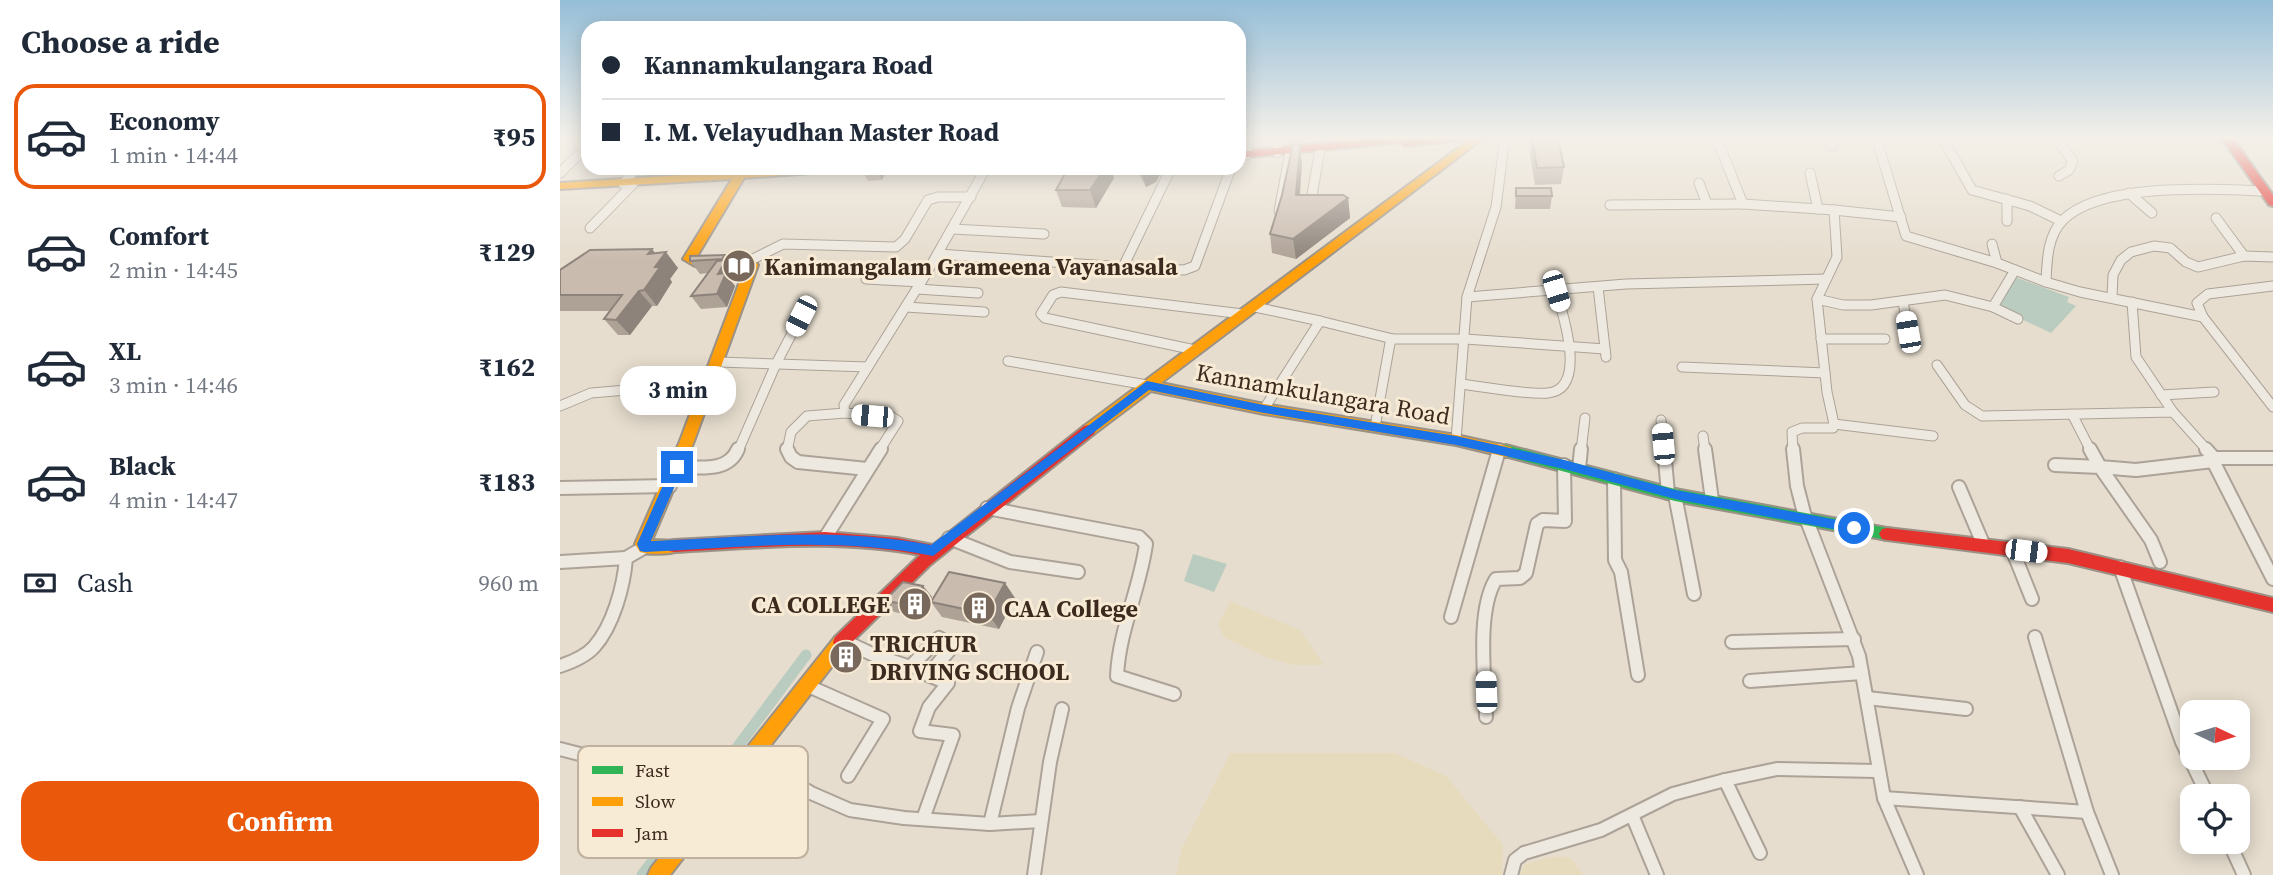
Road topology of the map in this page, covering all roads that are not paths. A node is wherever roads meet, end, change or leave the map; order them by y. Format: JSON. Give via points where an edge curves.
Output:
{"nodes":[{"id":1,"x":631,"y":178,"type":"edge"},
{"id":2,"x":698,"y":178,"type":"edge"},
{"id":3,"x":739,"y":178,"type":"edge"},
{"id":4,"x":981,"y":178,"type":"edge"},
{"id":5,"x":1166,"y":178,"type":"edge"},
{"id":6,"x":1227,"y":178,"type":"edge"},
{"id":7,"x":1282,"y":178,"type":"edge"},
{"id":8,"x":1318,"y":178,"type":"edge"},
{"id":9,"x":1425,"y":178,"type":"edge"},
{"id":10,"x":1500,"y":178,"type":"edge"},
{"id":11,"x":1732,"y":178,"type":"edge"},
{"id":12,"x":1811,"y":178,"type":"edge"},
{"id":13,"x":1888,"y":178,"type":"edge"},
{"id":14,"x":1965,"y":178,"type":"edge"},
{"id":15,"x":2255,"y":178,"type":"edge"},
{"id":16,"x":1699,"y":183,"type":"dead end"},
{"id":17,"x":628,"y":184,"type":"junction"},
{"id":18,"x":560,"y":186,"type":"edge"},
{"id":19,"x":2129,"y":193,"type":"junction"},
{"id":20,"x":971,"y":197,"type":"junction"},
{"id":21,"x":2268,"y":197,"type":"edge"},
{"id":22,"x":2007,"y":199,"type":"junction"},
{"id":23,"x":1707,"y":204,"type":"junction"},
{"id":24,"x":1742,"y":204,"type":"junction"},
{"id":25,"x":1610,"y":205,"type":"dead end"},
{"id":26,"x":1310,"y":207,"type":"edge"},
{"id":27,"x":1818,"y":209,"type":"junction"},
{"id":28,"x":1834,"y":210,"type":"junction"},
{"id":29,"x":1278,"y":213,"type":"edge"},
{"id":30,"x":2152,"y":213,"type":"dead end"},
{"id":31,"x":1900,"y":217,"type":"junction"},
{"id":32,"x":2216,"y":218,"type":"dead end"},
{"id":33,"x":2007,"y":221,"type":"dead end"},
{"id":34,"x":2061,"y":221,"type":"junction"},
{"id":35,"x":590,"y":228,"type":"dead end"},
{"id":36,"x":952,"y":229,"type":"junction"},
{"id":37,"x":1044,"y":234,"type":"dead end"},
{"id":38,"x":1906,"y":236,"type":"junction"},
{"id":39,"x":1992,"y":244,"type":"dead end"},
{"id":40,"x":1899,"y":247,"type":"dead end"},
{"id":41,"x":937,"y":254,"type":"junction"},
{"id":42,"x":2244,"y":256,"type":"junction"},
{"id":43,"x":2273,"y":257,"type":"edge"},
{"id":44,"x":749,"y":261,"type":"junction"},
{"id":45,"x":1997,"y":263,"type":"junction"},
{"id":46,"x":1123,"y":267,"type":"junction"},
{"id":47,"x":2015,"y":270,"type":"junction"},
{"id":48,"x":866,"y":279,"type":"dead end"},
{"id":49,"x":1826,"y":279,"type":"junction"},
{"id":50,"x":2046,"y":282,"type":"junction"},
{"id":51,"x":919,"y":286,"type":"junction"},
{"id":52,"x":2273,"y":286,"type":"edge"},
{"id":53,"x":1598,"y":287,"type":"junction"},
{"id":54,"x":1556,"y":291,"type":"junction"},
{"id":55,"x":978,"y":293,"type":"dead end"},
{"id":56,"x":1467,"y":297,"type":"junction"},
{"id":57,"x":2112,"y":298,"type":"junction"},
{"id":58,"x":1817,"y":299,"type":"junction"},
{"id":59,"x":1903,"y":301,"type":"junction"},
{"id":60,"x":2132,"y":302,"type":"junction"},
{"id":61,"x":906,"y":307,"type":"junction"},
{"id":62,"x":1993,"y":307,"type":"junction"},
{"id":63,"x":1249,"y":310,"type":"junction"},
{"id":64,"x":984,"y":312,"type":"dead end"},
{"id":65,"x":801,"y":316,"type":"dead end"},
{"id":66,"x":2203,"y":317,"type":"junction"},
{"id":67,"x":2018,"y":319,"type":"dead end"},
{"id":68,"x":1320,"y":321,"type":"junction"},
{"id":69,"x":1908,"y":332,"type":"dead end"},
{"id":70,"x":1393,"y":339,"type":"junction"},
{"id":71,"x":1465,"y":339,"type":"junction"},
{"id":72,"x":1821,"y":339,"type":"junction"},
{"id":73,"x":1885,"y":339,"type":"dead end"},
{"id":74,"x":1567,"y":348,"type":"junction"},
{"id":75,"x":1195,"y":349,"type":"junction"},
{"id":76,"x":1008,"y":361,"type":"dead end"},
{"id":77,"x":718,"y":362,"type":"junction"},
{"id":78,"x":776,"y":364,"type":"junction"},
{"id":79,"x":1937,"y":365,"type":"dead end"},
{"id":80,"x":868,"y":367,"type":"junction"},
{"id":81,"x":1682,"y":367,"type":"dead end"},
{"id":82,"x":1825,"y":373,"type":"junction"},
{"id":83,"x":713,"y":378,"type":"junction"},
{"id":84,"x":1461,"y":384,"type":"junction"},
{"id":85,"x":1147,"y":386,"type":"junction"},
{"id":86,"x":2214,"y":392,"type":"dead end"},
{"id":87,"x":2161,"y":395,"type":"junction"},
{"id":88,"x":560,"y":406,"type":"edge"},
{"id":89,"x":2273,"y":407,"type":"edge"},
{"id":90,"x":1264,"y":409,"type":"junction"},
{"id":91,"x":2173,"y":412,"type":"junction"},
{"id":92,"x":845,"y":413,"type":"junction"},
{"id":93,"x":2072,"y":414,"type":"junction"},
{"id":94,"x":1585,"y":418,"type":"dead end"},
{"id":95,"x":1661,"y":421,"type":"dead end"},
{"id":96,"x":1834,"y":424,"type":"junction"},
{"id":97,"x":1375,"y":427,"type":"junction"},
{"id":98,"x":1703,"y":436,"type":"dead end"},
{"id":99,"x":1933,"y":436,"type":"dead end"},
{"id":100,"x":1456,"y":440,"type":"junction"},
{"id":101,"x":1499,"y":450,"type":"junction"},
{"id":102,"x":2273,"y":458,"type":"edge"},
{"id":103,"x":2213,"y":460,"type":"junction"},
{"id":104,"x":2055,"y":465,"type":"dead end"},
{"id":105,"x":677,"y":467,"type":"junction"},
{"id":106,"x":1572,"y":467,"type":"junction"},
{"id":107,"x":2100,"y":467,"type":"junction"},
{"id":108,"x":867,"y":469,"type":"junction"},
{"id":109,"x":1614,"y":479,"type":"junction"},
{"id":110,"x":670,"y":486,"type":"junction"},
{"id":111,"x":1959,"y":486,"type":"dead end"},
{"id":112,"x":560,"y":488,"type":"edge"},
{"id":113,"x":1671,"y":494,"type":"junction"},
{"id":114,"x":1712,"y":500,"type":"junction"},
{"id":115,"x":987,"y":508,"type":"junction"},
{"id":116,"x":1806,"y":521,"type":"junction"},
{"id":117,"x":825,"y":538,"type":"junction"},
{"id":118,"x":949,"y":538,"type":"junction"},
{"id":119,"x":1984,"y":546,"type":"junction"},
{"id":120,"x":645,"y":547,"type":"junction"},
{"id":121,"x":2012,"y":549,"type":"junction"},
{"id":122,"x":933,"y":551,"type":"junction"},
{"id":123,"x":626,"y":558,"type":"junction"},
{"id":124,"x":560,"y":562,"type":"edge"},
{"id":125,"x":2160,"y":562,"type":"dead end"},
{"id":126,"x":2120,"y":567,"type":"junction"},
{"id":127,"x":1078,"y":572,"type":"dead end"},
{"id":128,"x":2273,"y":579,"type":"edge"},
{"id":129,"x":1694,"y":594,"type":"dead end"},
{"id":130,"x":2032,"y":599,"type":"dead end"},
{"id":131,"x":2273,"y":605,"type":"edge"},
{"id":132,"x":1451,"y":617,"type":"dead end"},
{"id":133,"x":2035,"y":637,"type":"dead end"},
{"id":134,"x":1854,"y":639,"type":"junction"},
{"id":135,"x":842,"y":640,"type":"junction"},
{"id":136,"x":1732,"y":642,"type":"dead end"},
{"id":137,"x":1037,"y":652,"type":"dead end"},
{"id":138,"x":560,"y":666,"type":"edge"},
{"id":139,"x":912,"y":668,"type":"junction"},
{"id":140,"x":1862,"y":673,"type":"junction"},
{"id":141,"x":928,"y":675,"type":"junction"},
{"id":142,"x":1638,"y":675,"type":"dead end"},
{"id":143,"x":1750,"y":681,"type":"dead end"},
{"id":144,"x":806,"y":685,"type":"junction"},
{"id":145,"x":1174,"y":694,"type":"dead end"},
{"id":146,"x":1867,"y":698,"type":"junction"},
{"id":147,"x":1062,"y":709,"type":"dead end"},
{"id":148,"x":1966,"y":709,"type":"dead end"},
{"id":149,"x":1486,"y":717,"type":"dead end"},
{"id":150,"x":758,"y":746,"type":"edge"},
{"id":151,"x":560,"y":749,"type":"edge"},
{"id":152,"x":578,"y":753,"type":"edge"},
{"id":153,"x":1877,"y":771,"type":"junction"},
{"id":154,"x":848,"y":776,"type":"dead end"},
{"id":155,"x":1725,"y":780,"type":"junction"},
{"id":156,"x":2202,"y":784,"type":"edge"},
{"id":157,"x":808,"y":791,"type":"edge"},
{"id":158,"x":1884,"y":799,"type":"junction"},
{"id":159,"x":2020,"y":807,"type":"junction"},
{"id":160,"x":2087,"y":812,"type":"junction"},
{"id":161,"x":1632,"y":815,"type":"junction"},
{"id":162,"x":923,"y":819,"type":"junction"},
{"id":163,"x":1041,"y":821,"type":"junction"},
{"id":164,"x":990,"y":824,"type":"junction"},
{"id":165,"x":1760,"y":853,"type":"dead end"},
{"id":166,"x":2234,"y":854,"type":"edge"},
{"id":167,"x":669,"y":858,"type":"edge"},
{"id":168,"x":658,"y":875,"type":"edge"},
{"id":169,"x":1034,"y":875,"type":"edge"},
{"id":170,"x":1511,"y":875,"type":"edge"},
{"id":171,"x":1657,"y":875,"type":"edge"},
{"id":172,"x":1917,"y":875,"type":"edge"},
{"id":173,"x":2058,"y":875,"type":"edge"},
{"id":174,"x":2112,"y":875,"type":"edge"},
{"id":175,"x":2244,"y":875,"type":"edge"}],
"edges":[{"from":1,"to":17,"type":"street"},
{"from":2,"to":17,"type":"street"},
{"from":3,"to":44,"type":"street","via":[[689,259]]},
{"from":4,"to":20,"type":"street"},
{"from":5,"to":46,"type":"street"},
{"from":6,"to":46,"type":"street","via":[[1195,266],[1184,270]]},
{"from":7,"to":29,"type":"street"},
{"from":8,"to":26,"type":"street"},
{"from":9,"to":63,"type":"street"},
{"from":10,"to":56,"type":"street","via":[[1496,207]]},
{"from":11,"to":24,"type":"street"},
{"from":12,"to":27,"type":"street"},
{"from":13,"to":31,"type":"street"},
{"from":14,"to":22,"type":"street","via":[[1972,190]]},
{"from":15,"to":21,"type":"street"},
{"from":16,"to":23,"type":"street"},
{"from":17,"to":18,"type":"street"},
{"from":17,"to":35,"type":"street"},
{"from":19,"to":21,"type":"street","via":[[2222,190]]},
{"from":19,"to":30,"type":"street"},
{"from":19,"to":34,"type":"street","via":[[2096,202]]},
{"from":20,"to":36,"type":"street"},
{"from":20,"to":44,"type":"street","via":[[928,200],[896,247],[783,244]]},
{"from":22,"to":33,"type":"street"},
{"from":22,"to":34,"type":"street"},
{"from":23,"to":24,"type":"street"},
{"from":23,"to":25,"type":"street"},
{"from":24,"to":27,"type":"street"},
{"from":27,"to":28,"type":"street"},
{"from":28,"to":31,"type":"street"},
{"from":28,"to":49,"type":"street","via":[[1837,257]]},
{"from":31,"to":38,"type":"street"},
{"from":32,"to":42,"type":"street"},
{"from":34,"to":50,"type":"street","via":[[2050,246]]},
{"from":36,"to":37,"type":"street"},
{"from":36,"to":41,"type":"street"},
{"from":38,"to":40,"type":"street"},
{"from":38,"to":45,"type":"street"},
{"from":39,"to":45,"type":"street"},
{"from":41,"to":46,"type":"street"},
{"from":41,"to":51,"type":"street"},
{"from":42,"to":43,"type":"street"},
{"from":42,"to":57,"type":"street","via":[[2198,267],[2162,245],[2131,252],[2120,260],[2113,275]]},
{"from":44,"to":77,"type":"street","via":[[752,265]]},
{"from":45,"to":47,"type":"street"},
{"from":47,"to":50,"type":"street"},
{"from":47,"to":62,"type":"street"},
{"from":48,"to":51,"type":"street"},
{"from":49,"to":53,"type":"street"},
{"from":49,"to":58,"type":"street"},
{"from":50,"to":57,"type":"street"},
{"from":51,"to":55,"type":"street"},
{"from":51,"to":61,"type":"street"},
{"from":52,"to":66,"type":"street","via":[[2207,294],[2197,303]]},
{"from":53,"to":54,"type":"street"},
{"from":53,"to":74,"type":"street","via":[[1606,353]]},
{"from":54,"to":56,"type":"street"},
{"from":54,"to":74,"type":"street"},
{"from":56,"to":71,"type":"street"},
{"from":57,"to":60,"type":"street"},
{"from":58,"to":59,"type":"street","via":[[1843,305]]},
{"from":58,"to":72,"type":"street"},
{"from":59,"to":62,"type":"street","via":[[1945,295]]},
{"from":59,"to":69,"type":"street"},
{"from":60,"to":66,"type":"street"},
{"from":60,"to":87,"type":"street","via":[[2136,357]]},
{"from":61,"to":64,"type":"street"},
{"from":61,"to":80,"type":"street"},
{"from":62,"to":67,"type":"street"},
{"from":63,"to":68,"type":"street"},
{"from":63,"to":75,"type":"street"},
{"from":63,"to":75,"type":"street","via":[[1061,292],[1053,295],[1041,314]]},
{"from":65,"to":78,"type":"street"},
{"from":66,"to":89,"type":"street"},
{"from":68,"to":70,"type":"street"},
{"from":68,"to":90,"type":"street"},
{"from":70,"to":71,"type":"street"},
{"from":70,"to":97,"type":"street"},
{"from":71,"to":74,"type":"street"},
{"from":71,"to":84,"type":"street"},
{"from":72,"to":73,"type":"street"},
{"from":72,"to":82,"type":"street"},
{"from":74,"to":84,"type":"street","via":[[1570,376],[1559,391]]},
{"from":75,"to":85,"type":"street"},
{"from":76,"to":85,"type":"street"},
{"from":77,"to":78,"type":"street"},
{"from":77,"to":83,"type":"street"},
{"from":78,"to":80,"type":"street"},
{"from":78,"to":105,"type":"street","via":[[734,459],[724,466]]},
{"from":79,"to":93,"type":"street","via":[[1965,405],[1982,416]]},
{"from":80,"to":92,"type":"street","via":[[844,405]]},
{"from":81,"to":82,"type":"street"},
{"from":82,"to":96,"type":"street"},
{"from":83,"to":88,"type":"street","via":[[591,393]]},
{"from":83,"to":105,"type":"street"},
{"from":84,"to":100,"type":"street"},
{"from":85,"to":90,"type":"street","name":"Kannamkulangara Road"},
{"from":85,"to":115,"type":"street"},
{"from":86,"to":87,"type":"street"},
{"from":87,"to":91,"type":"street"},
{"from":90,"to":97,"type":"street","name":"Kannamkulangara Road"},
{"from":91,"to":93,"type":"street"},
{"from":91,"to":103,"type":"street"},
{"from":92,"to":108,"type":"street","via":[[897,418]]},
{"from":92,"to":108,"type":"street","via":[[807,416],[786,439],[786,451],[798,462]]},
{"from":93,"to":107,"type":"street"},
{"from":94,"to":106,"type":"street"},
{"from":95,"to":113,"type":"street"},
{"from":96,"to":99,"type":"street"},
{"from":96,"to":116,"type":"street","via":[[1828,429],[1792,432]]},
{"from":97,"to":100,"type":"street","name":"Kannamkulangara Road"},
{"from":98,"to":114,"type":"street"},
{"from":100,"to":101,"type":"street","name":"Kannamkulangara Road"},
{"from":101,"to":106,"type":"street","name":"Kannamkulangara Road"},
{"from":101,"to":132,"type":"street"},
{"from":102,"to":103,"type":"street"},
{"from":103,"to":107,"type":"street","via":[[2136,470]]},
{"from":103,"to":128,"type":"street"},
{"from":104,"to":107,"type":"street"},
{"from":105,"to":110,"type":"street"},
{"from":106,"to":109,"type":"street","name":"Kannamkulangara Road"},
{"from":106,"to":149,"type":"street","via":[[1564,522],[1543,520],[1537,524],[1526,573],[1520,578],[1496,579],[1489,587],[1484,644]]},
{"from":107,"to":125,"type":"street","via":[[2151,540]]},
{"from":108,"to":117,"type":"street"},
{"from":109,"to":113,"type":"street","name":"Kannamkulangara Road"},
{"from":109,"to":142,"type":"street","via":[[1615,560],[1621,572]]},
{"from":110,"to":112,"type":"street"},
{"from":110,"to":120,"type":"street"},
{"from":111,"to":119,"type":"street"},
{"from":113,"to":114,"type":"street","name":"Kannamkulangara Road"},
{"from":113,"to":129,"type":"street"},
{"from":114,"to":116,"type":"street","name":"Kannamkulangara Road"},
{"from":115,"to":118,"type":"street"},
{"from":115,"to":145,"type":"street","via":[[1139,537],[1146,544],[1117,676]]},
{"from":116,"to":119,"type":"street","name":"Kannamkulangara Road"},
{"from":116,"to":134,"type":"street"},
{"from":117,"to":120,"type":"street"},
{"from":117,"to":122,"type":"street"},
{"from":118,"to":122,"type":"street"},
{"from":118,"to":127,"type":"street","via":[[1010,562]]},
{"from":119,"to":121,"type":"street","name":"Kannamkulangara Road"},
{"from":120,"to":123,"type":"street"},
{"from":121,"to":126,"type":"street","name":"Kannamkulangara Road"},
{"from":121,"to":130,"type":"street"},
{"from":122,"to":135,"type":"street"},
{"from":123,"to":124,"type":"street"},
{"from":123,"to":138,"type":"street","via":[[625,572],[595,647]]},
{"from":126,"to":131,"type":"street","name":"Kannamkulangara Road"},
{"from":126,"to":156,"type":"street","via":[[2182,742]]},
{"from":133,"to":160,"type":"street"},
{"from":134,"to":136,"type":"street"},
{"from":134,"to":140,"type":"street"},
{"from":135,"to":139,"type":"street"},
{"from":135,"to":144,"type":"street"},
{"from":137,"to":164,"type":"street","via":[[1018,708]]},
{"from":139,"to":141,"type":"street"},
{"from":139,"to":141,"type":"street","via":[[939,638],[953,646]]},
{"from":140,"to":143,"type":"street"},
{"from":140,"to":146,"type":"street"},
{"from":141,"to":162,"type":"street","via":[[947,683],[929,707],[920,732],[953,735]]},
{"from":144,"to":150,"type":"street"},
{"from":144,"to":154,"type":"street","via":[[883,719]]},
{"from":146,"to":148,"type":"street"},
{"from":146,"to":153,"type":"street"},
{"from":147,"to":163,"type":"street"},
{"from":151,"to":152,"type":"street"},
{"from":153,"to":155,"type":"street","via":[[1777,769]]},
{"from":153,"to":158,"type":"street"},
{"from":155,"to":161,"type":"street","via":[[1673,794]]},
{"from":155,"to":165,"type":"street"},
{"from":157,"to":162,"type":"street","via":[[850,810]]},
{"from":158,"to":159,"type":"street"},
{"from":158,"to":172,"type":"street"},
{"from":159,"to":160,"type":"street"},
{"from":159,"to":173,"type":"street"},
{"from":160,"to":174,"type":"street"},
{"from":161,"to":170,"type":"street","via":[[1601,830],[1524,853],[1515,860]]},
{"from":161,"to":171,"type":"street"},
{"from":162,"to":164,"type":"street"},
{"from":163,"to":164,"type":"street"},
{"from":163,"to":169,"type":"street"},
{"from":166,"to":175,"type":"street"},
{"from":167,"to":168,"type":"street"}]}
